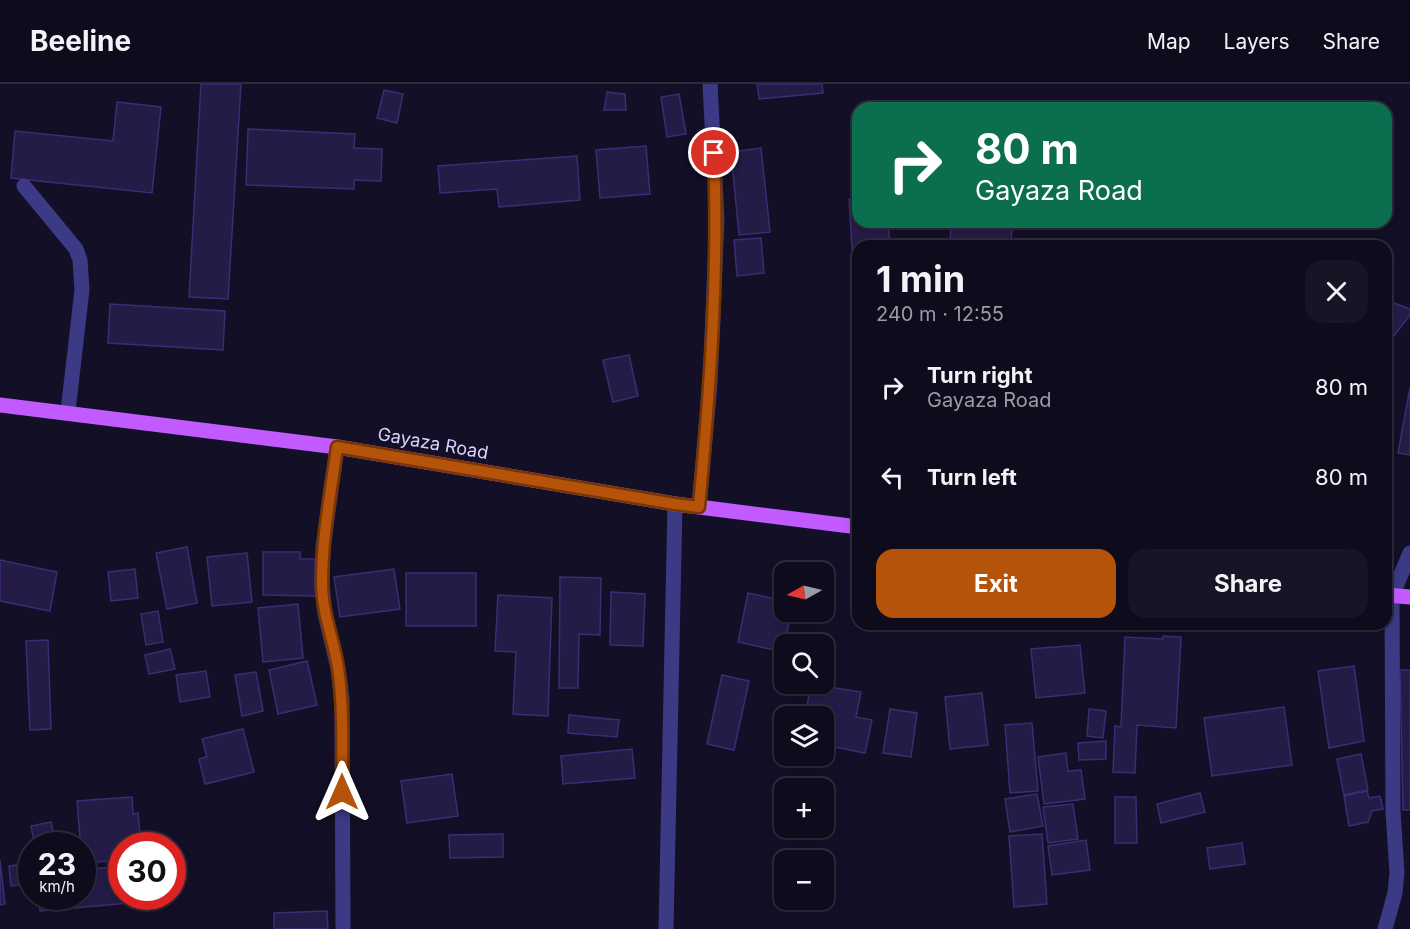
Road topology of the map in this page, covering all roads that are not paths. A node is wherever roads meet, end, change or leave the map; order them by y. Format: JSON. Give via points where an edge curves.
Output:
{"nodes":[{"id":1,"x":710,"y":84,"type":"edge"},
{"id":2,"x":24,"y":186,"type":"dead end"},
{"id":3,"x":0,"y":405,"type":"edge"},
{"id":4,"x":68,"y":411,"type":"junction"},
{"id":5,"x":337,"y":447,"type":"junction"},
{"id":6,"x":675,"y":504,"type":"junction"},
{"id":7,"x":699,"y":507,"type":"junction"},
{"id":8,"x":852,"y":526,"type":"edge"},
{"id":9,"x":1410,"y":554,"type":"edge"},
{"id":10,"x":1392,"y":589,"type":"edge"},
{"id":11,"x":1392,"y":595,"type":"edge"},
{"id":12,"x":1410,"y":597,"type":"edge"},
{"id":13,"x":1390,"y":630,"type":"edge"},
{"id":14,"x":343,"y":929,"type":"edge"},
{"id":15,"x":666,"y":929,"type":"edge"},
{"id":16,"x":1385,"y":929,"type":"edge"}],
"edges":[{"from":1,"to":7,"type":"street","via":[[717,220],[710,383]]},
{"from":2,"to":4,"type":"street","via":[[76,249],[80,260],[82,290]]},
{"from":3,"to":4,"type":"main road","name":"Gayaza Road"},
{"from":4,"to":5,"type":"main road","name":"Gayaza Road"},
{"from":5,"to":6,"type":"main road","name":"Gayaza Road"},
{"from":5,"to":14,"type":"street","via":[[323,547],[322,585],[342,700]]},
{"from":6,"to":7,"type":"main road","name":"Gayaza Road"},
{"from":6,"to":15,"type":"street"},
{"from":7,"to":8,"type":"main road","name":"Gayaza Road"},
{"from":9,"to":10,"type":"street"},
{"from":11,"to":12,"type":"main road"},
{"from":13,"to":16,"type":"street","via":[[1397,873]]}]}
